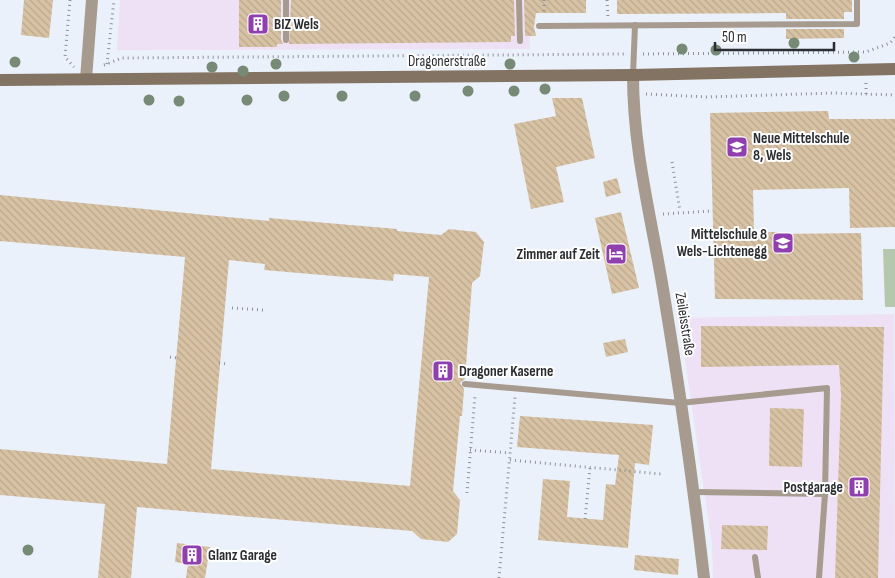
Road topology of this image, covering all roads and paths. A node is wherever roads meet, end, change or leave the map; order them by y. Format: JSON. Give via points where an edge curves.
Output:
{"nodes":[{"id":1,"x":70,"y":0,"type":"edge"},
{"id":2,"x":92,"y":0,"type":"edge"},
{"id":3,"x":114,"y":0,"type":"edge"},
{"id":4,"x":286,"y":0,"type":"edge"},
{"id":5,"x":519,"y":0,"type":"edge"},
{"id":6,"x":544,"y":0,"type":"edge"},
{"id":7,"x":608,"y":0,"type":"edge"},
{"id":8,"x":857,"y":0,"type":"edge"},
{"id":9,"x":608,"y":25,"type":"junction"},
{"id":10,"x":635,"y":25,"type":"junction"},
{"id":11,"x":542,"y":26,"type":"joint"},
{"id":12,"x":895,"y":37,"type":"edge"},
{"id":13,"x":286,"y":40,"type":"dead end"},
{"id":14,"x":520,"y":41,"type":"dead end"},
{"id":15,"x":633,"y":54,"type":"junction"},
{"id":16,"x":107,"y":64,"type":"junction"},
{"id":17,"x":895,"y":68,"type":"edge"},
{"id":18,"x":633,"y":75,"type":"junction"},
{"id":19,"x":0,"y":80,"type":"edge"},
{"id":20,"x":86,"y":80,"type":"junction"},
{"id":21,"x":633,"y":95,"type":"junction"},
{"id":22,"x":895,"y":95,"type":"edge"},
{"id":23,"x":672,"y":162,"type":"dead end"},
{"id":24,"x":680,"y":211,"type":"junction"},
{"id":25,"x":712,"y":211,"type":"dead end"},
{"id":26,"x":650,"y":216,"type":"junction"},
{"id":27,"x":232,"y":308,"type":"dead end"},
{"id":28,"x":262,"y":310,"type":"dead end"},
{"id":29,"x":170,"y":357,"type":"dead end"},
{"id":30,"x":177,"y":358,"type":"dead end"},
{"id":31,"x":219,"y":363,"type":"dead end"},
{"id":32,"x":228,"y":364,"type":"dead end"},
{"id":33,"x":465,"y":384,"type":"dead end"},
{"id":34,"x":476,"y":385,"type":"junction"},
{"id":35,"x":516,"y":387,"type":"junction"},
{"id":36,"x":680,"y":403,"type":"junction"},
{"id":37,"x":470,"y":450,"type":"junction"},
{"id":38,"x":510,"y":453,"type":"junction"},
{"id":39,"x":509,"y":460,"type":"junction"},
{"id":40,"x":590,"y":468,"type":"junction"},
{"id":41,"x":661,"y":474,"type":"dead end"},
{"id":42,"x":694,"y":492,"type":"junction"},
{"id":43,"x":467,"y":493,"type":"dead end"},
{"id":44,"x":825,"y":494,"type":"junction"},
{"id":45,"x":585,"y":519,"type":"dead end"},
{"id":46,"x":754,"y":557,"type":"dead end"},
{"id":47,"x":499,"y":578,"type":"edge"},
{"id":48,"x":704,"y":578,"type":"edge"},
{"id":49,"x":758,"y":578,"type":"edge"},
{"id":50,"x":819,"y":578,"type":"edge"}],
"edges":[{"from":1,"to":20,"type":"path","via":[[65,57]]},
{"from":2,"to":20,"type":"street"},
{"from":3,"to":16,"type":"path"},
{"from":4,"to":13,"type":"lane"},
{"from":5,"to":14,"type":"lane"},
{"from":6,"to":11,"type":"path"},
{"from":7,"to":9,"type":"path"},
{"from":8,"to":10,"type":"lane","via":[[857,24]]},
{"from":9,"to":10,"type":"lane"},
{"from":9,"to":11,"type":"lane"},
{"from":10,"to":15,"type":"lane"},
{"from":12,"to":15,"type":"path","via":[[890,43],[866,52]]},
{"from":15,"to":16,"type":"path","via":[[122,58]]},
{"from":15,"to":18,"type":"lane"},
{"from":16,"to":20,"type":"path","via":[[94,69]]},
{"from":17,"to":18,"type":"main road","name":"Dragonerstraße"},
{"from":18,"to":20,"type":"main road","name":"Dragonerstraße"},
{"from":18,"to":21,"type":"street","name":"Zeileisstraße"},
{"from":19,"to":20,"type":"main road","name":"Dragonerstraße"},
{"from":21,"to":22,"type":"path"},
{"from":21,"to":26,"type":"street","name":"Zeileisstraße","via":[[639,163]]},
{"from":23,"to":24,"type":"path"},
{"from":24,"to":25,"type":"path"},
{"from":24,"to":26,"type":"path"},
{"from":26,"to":36,"type":"street","name":"Zeileisstraße"},
{"from":27,"to":28,"type":"path"},
{"from":29,"to":30,"type":"path"},
{"from":31,"to":32,"type":"path"},
{"from":33,"to":34,"type":"lane"},
{"from":34,"to":35,"type":"lane"},
{"from":34,"to":37,"type":"path"},
{"from":35,"to":36,"type":"lane"},
{"from":35,"to":38,"type":"path"},
{"from":36,"to":42,"type":"street","name":"Zeileisstraße"},
{"from":36,"to":44,"type":"lane","via":[[827,388]]},
{"from":37,"to":38,"type":"path"},
{"from":37,"to":43,"type":"path"},
{"from":38,"to":39,"type":"path"},
{"from":39,"to":40,"type":"path"},
{"from":39,"to":47,"type":"path"},
{"from":40,"to":41,"type":"path"},
{"from":40,"to":45,"type":"path"},
{"from":42,"to":44,"type":"lane"},
{"from":42,"to":48,"type":"street","name":"Zeileisstraße"},
{"from":44,"to":50,"type":"lane"},
{"from":46,"to":49,"type":"lane"}]}
